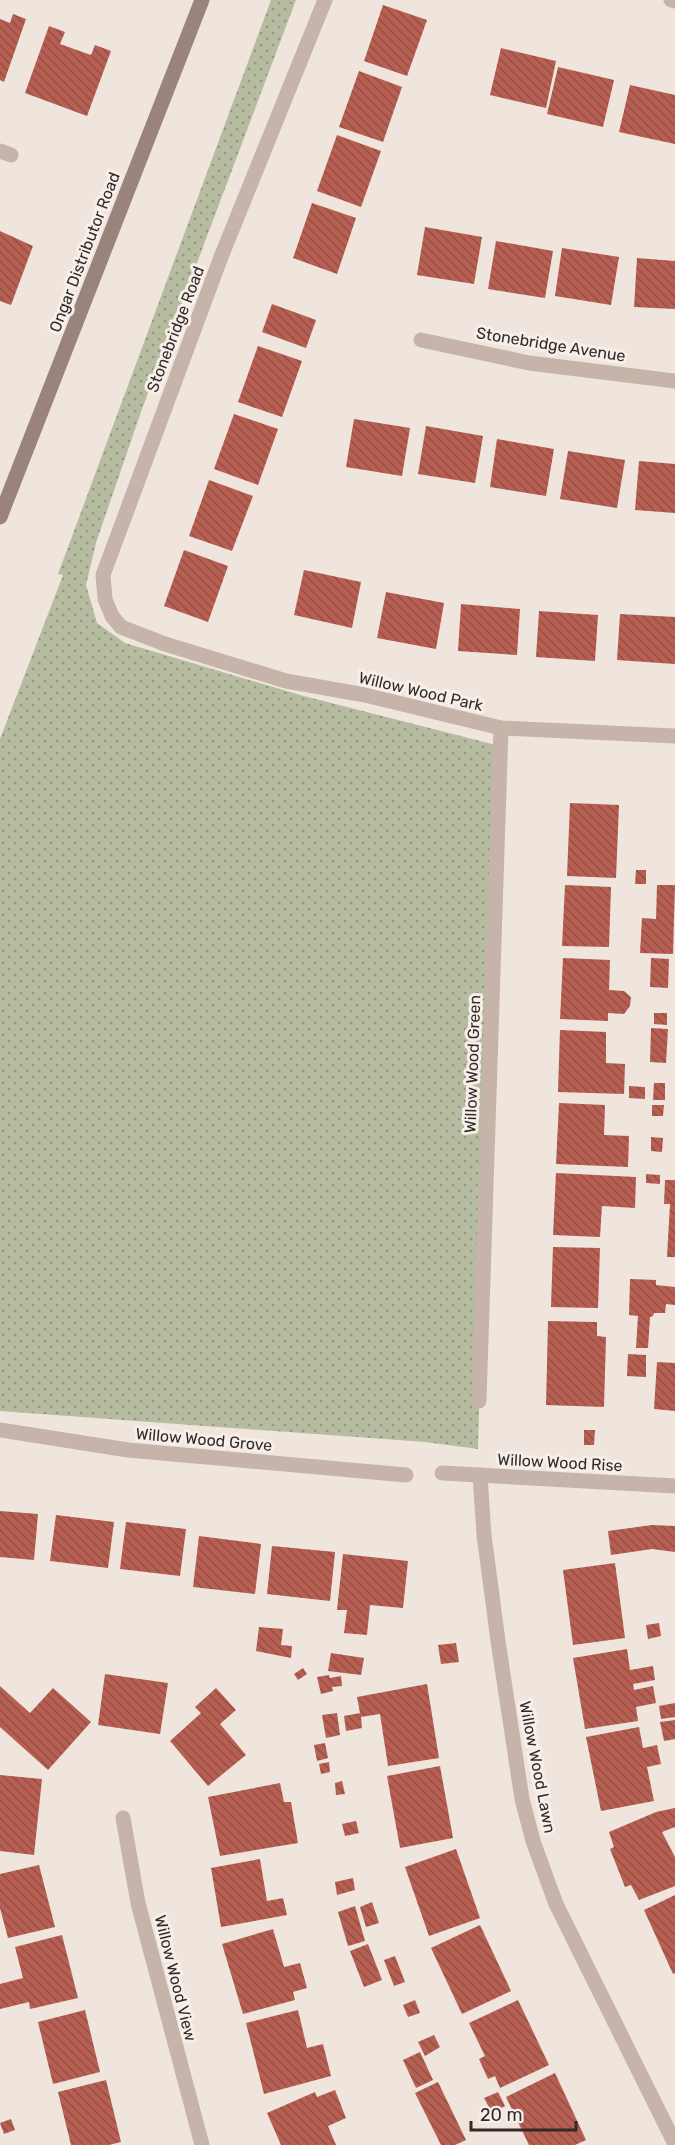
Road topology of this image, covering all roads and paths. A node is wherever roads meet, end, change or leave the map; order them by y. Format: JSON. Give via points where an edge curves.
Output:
{"nodes":[{"id":1,"x":202,"y":0,"type":"edge"},
{"id":2,"x":325,"y":0,"type":"edge"},
{"id":3,"x":421,"y":340,"type":"dead end"},
{"id":4,"x":675,"y":381,"type":"edge"},
{"id":5,"x":0,"y":517,"type":"edge"},
{"id":6,"x":165,"y":644,"type":"joint"},
{"id":7,"x":501,"y":728,"type":"junction"},
{"id":8,"x":675,"y":736,"type":"edge"},
{"id":9,"x":479,"y":1401,"type":"dead end"},
{"id":10,"x":0,"y":1430,"type":"edge"},
{"id":11,"x":442,"y":1473,"type":"dead end"},
{"id":12,"x":406,"y":1475,"type":"dead end"},
{"id":13,"x":480,"y":1475,"type":"junction"},
{"id":14,"x":675,"y":1486,"type":"edge"},
{"id":15,"x":123,"y":1818,"type":"dead end"},
{"id":16,"x":675,"y":2144,"type":"edge"},
{"id":17,"x":202,"y":2145,"type":"edge"}],
"edges":[{"from":1,"to":5,"type":"street","name":"Ongar Distributor Road"},
{"from":2,"to":6,"type":"street","name":"Stonebridge Road","via":[[221,257],[104,575],[105,599],[121,627]]},
{"from":3,"to":4,"type":"street","name":"Stonebridge Avenue","via":[[529,363]]},
{"from":6,"to":7,"type":"street","name":"Willow Wood Park","via":[[286,681],[365,695]]},
{"from":7,"to":8,"type":"street","name":"Willow Wood Park"},
{"from":7,"to":9,"type":"street","name":"Willow Wood Green"},
{"from":10,"to":12,"type":"street","name":"Willow Wood Grove","via":[[128,1450]]},
{"from":11,"to":13,"type":"street","name":"Willow Wood Rise"},
{"from":13,"to":14,"type":"street","name":"Willow Wood Rise"},
{"from":13,"to":16,"type":"street","name":"Willow Wood Lawn","via":[[499,1651],[522,1799],[533,1841],[556,1904]]},
{"from":15,"to":17,"type":"street","name":"Willow Wood View","via":[[136,1895]]}]}
